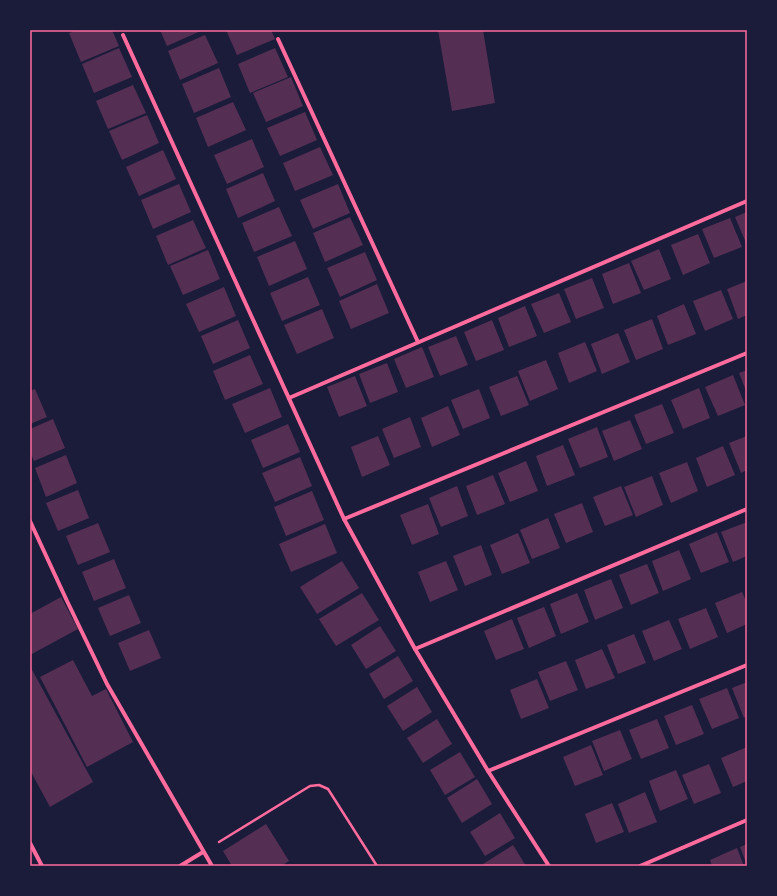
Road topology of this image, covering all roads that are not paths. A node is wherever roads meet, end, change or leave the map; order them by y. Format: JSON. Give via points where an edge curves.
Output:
{"nodes":[{"id":1,"x":123,"y":34,"type":"dead end"},
{"id":2,"x":278,"y":39,"type":"dead end"},
{"id":3,"x":747,"y":201,"type":"edge"},
{"id":4,"x":418,"y":342,"type":"junction"},
{"id":5,"x":747,"y":352,"type":"edge"},
{"id":6,"x":289,"y":398,"type":"junction"},
{"id":7,"x":747,"y":509,"type":"edge"},
{"id":8,"x":344,"y":519,"type":"junction"},
{"id":9,"x":30,"y":521,"type":"edge"},
{"id":10,"x":415,"y":649,"type":"junction"},
{"id":11,"x":747,"y":665,"type":"edge"},
{"id":12,"x":488,"y":771,"type":"junction"},
{"id":13,"x":747,"y":820,"type":"edge"},
{"id":14,"x":30,"y":843,"type":"edge"},
{"id":15,"x":203,"y":852,"type":"junction"},
{"id":16,"x":42,"y":866,"type":"edge"},
{"id":17,"x":180,"y":866,"type":"edge"},
{"id":18,"x":212,"y":866,"type":"edge"},
{"id":19,"x":549,"y":866,"type":"edge"},
{"id":20,"x":640,"y":866,"type":"edge"}],
"edges":[{"from":1,"to":6,"type":"street"},
{"from":2,"to":4,"type":"street"},
{"from":3,"to":4,"type":"street"},
{"from":4,"to":6,"type":"street"},
{"from":5,"to":8,"type":"street"},
{"from":6,"to":8,"type":"street"},
{"from":7,"to":10,"type":"street"},
{"from":8,"to":10,"type":"street"},
{"from":9,"to":15,"type":"street","via":[[107,684]]},
{"from":10,"to":12,"type":"street"},
{"from":11,"to":12,"type":"street"},
{"from":12,"to":19,"type":"street"},
{"from":13,"to":20,"type":"street"},
{"from":14,"to":16,"type":"street"},
{"from":15,"to":17,"type":"street"},
{"from":15,"to":18,"type":"street"}]}
